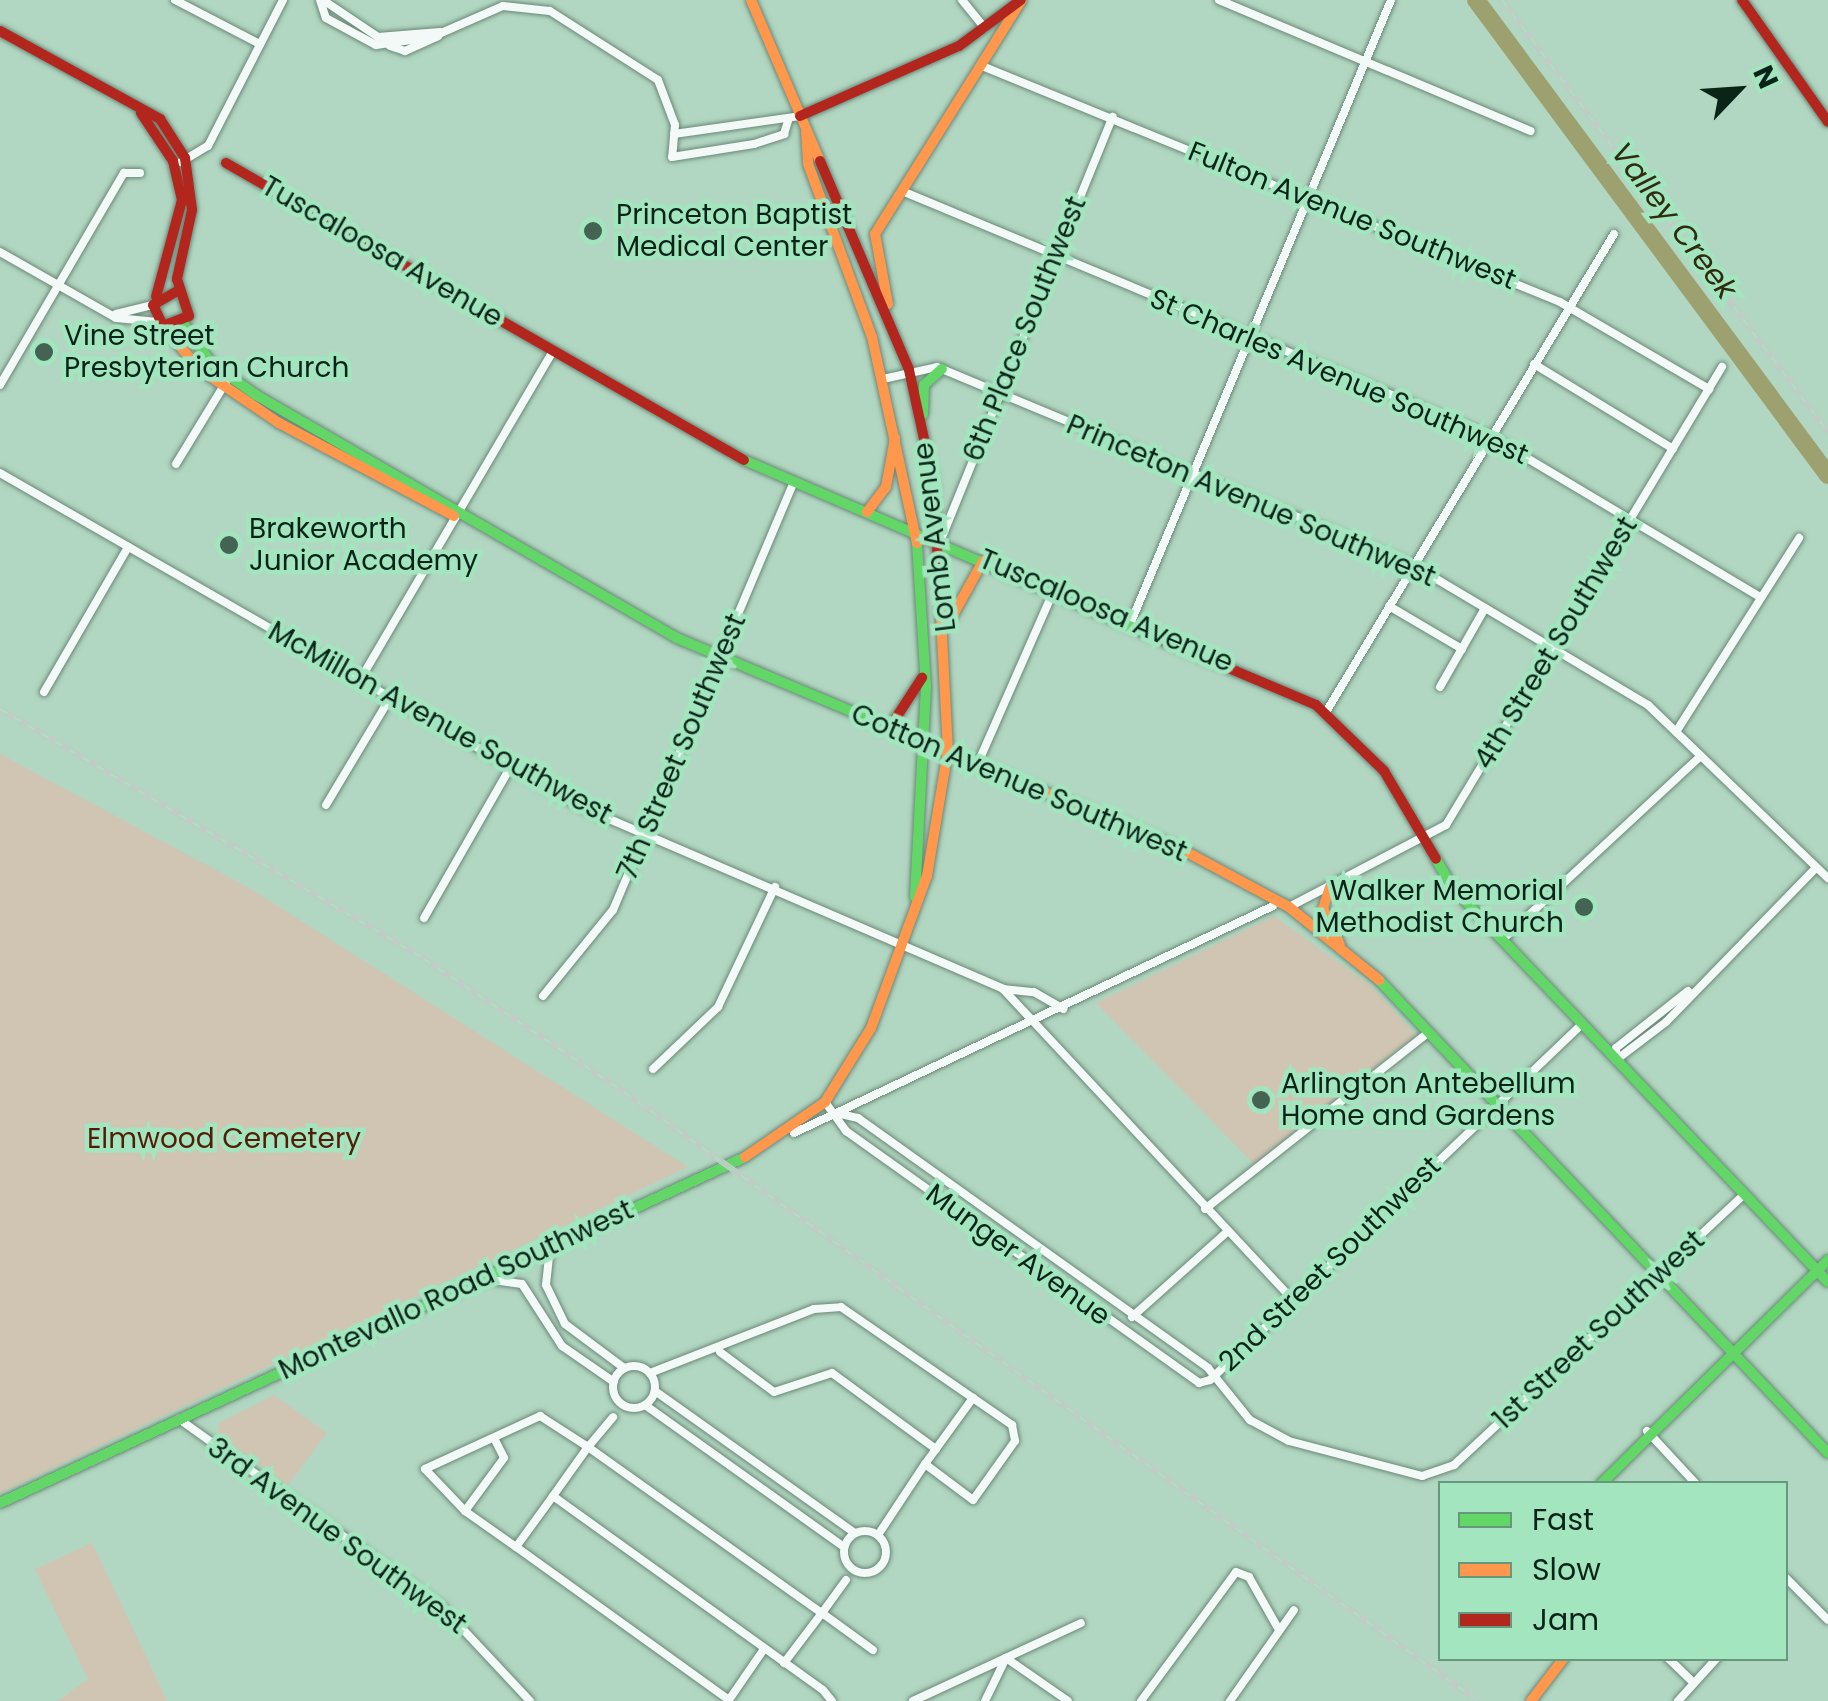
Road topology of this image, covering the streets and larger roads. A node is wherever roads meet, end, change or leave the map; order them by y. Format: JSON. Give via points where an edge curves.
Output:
{"nodes":[{"id":1,"x":175,"y":0,"type":"edge"},
{"id":2,"x":283,"y":0,"type":"edge"},
{"id":3,"x":322,"y":0,"type":"edge"},
{"id":4,"x":751,"y":0,"type":"edge"},
{"id":5,"x":962,"y":0,"type":"edge"},
{"id":6,"x":1022,"y":0,"type":"edge"},
{"id":7,"x":1219,"y":0,"type":"edge"},
{"id":8,"x":1742,"y":0,"type":"edge"},
{"id":9,"x":1387,"y":2,"type":"edge"},
{"id":10,"x":985,"y":28,"type":"junction"},
{"id":11,"x":0,"y":31,"type":"edge"},
{"id":12,"x":440,"y":32,"type":"junction"},
{"id":13,"x":260,"y":44,"type":"junction"},
{"id":14,"x":1364,"y":61,"type":"junction"},
{"id":15,"x":982,"y":66,"type":"junction"},
{"id":16,"x":800,"y":116,"type":"junction"},
{"id":17,"x":1113,"y":117,"type":"junction"},
{"id":18,"x":788,"y":121,"type":"junction"},
{"id":19,"x":1828,"y":122,"type":"edge"},
{"id":20,"x":806,"y":128,"type":"junction"},
{"id":21,"x":730,"y":131,"type":"junction"},
{"id":22,"x":1531,"y":131,"type":"dead end"},
{"id":23,"x":674,"y":134,"type":"junction"},
{"id":24,"x":732,"y":150,"type":"junction"},
{"id":25,"x":180,"y":162,"type":"junction"},
{"id":26,"x":226,"y":162,"type":"dead end"},
{"id":27,"x":140,"y":173,"type":"dead end"},
{"id":28,"x":902,"y":191,"type":"junction"},
{"id":29,"x":1307,"y":198,"type":"junction"},
{"id":30,"x":1614,"y":234,"type":"dead end"},
{"id":31,"x":0,"y":252,"type":"edge"},
{"id":32,"x":1054,"y":255,"type":"junction"},
{"id":33,"x":58,"y":285,"type":"junction"},
{"id":34,"x":177,"y":291,"type":"junction"},
{"id":35,"x":154,"y":302,"type":"junction"},
{"id":36,"x":1568,"y":306,"type":"junction"},
{"id":37,"x":112,"y":315,"type":"junction"},
{"id":38,"x":160,"y":324,"type":"junction"},
{"id":39,"x":183,"y":324,"type":"junction"},
{"id":40,"x":894,"y":333,"type":"junction"},
{"id":41,"x":1249,"y":335,"type":"junction"},
{"id":42,"x":552,"y":351,"type":"junction"},
{"id":43,"x":1534,"y":364,"type":"junction"},
{"id":44,"x":1722,"y":367,"type":"dead end"},
{"id":45,"x":942,"y":369,"type":"junction"},
{"id":46,"x":909,"y":370,"type":"junction"},
{"id":47,"x":883,"y":379,"type":"junction"},
{"id":48,"x":226,"y":382,"type":"junction"},
{"id":49,"x":0,"y":385,"type":"edge"},
{"id":50,"x":1709,"y":389,"type":"junction"},
{"id":51,"x":997,"y":392,"type":"junction"},
{"id":52,"x":896,"y":432,"type":"junction"},
{"id":53,"x":1490,"y":436,"type":"junction"},
{"id":54,"x":924,"y":440,"type":"junction"},
{"id":55,"x":1673,"y":449,"type":"junction"},
{"id":56,"x":176,"y":464,"type":"dead end"},
{"id":57,"x":0,"y":473,"type":"edge"},
{"id":58,"x":1192,"y":473,"type":"junction"},
{"id":59,"x":794,"y":482,"type":"junction"},
{"id":60,"x":866,"y":512,"type":"junction"},
{"id":61,"x":454,"y":516,"type":"junction"},
{"id":62,"x":1631,"y":520,"type":"junction"},
{"id":63,"x":917,"y":533,"type":"junction"},
{"id":64,"x":1799,"y":538,"type":"dead end"},
{"id":65,"x":940,"y":542,"type":"junction"},
{"id":66,"x":128,"y":548,"type":"junction"},
{"id":67,"x":983,"y":561,"type":"junction"},
{"id":68,"x":1413,"y":565,"type":"junction"},
{"id":69,"x":1054,"y":590,"type":"junction"},
{"id":70,"x":1758,"y":596,"type":"junction"},
{"id":71,"x":1390,"y":606,"type":"junction"},
{"id":72,"x":1485,"y":608,"type":"junction"},
{"id":73,"x":1131,"y":622,"type":"junction"},
{"id":74,"x":946,"y":629,"type":"junction"},
{"id":75,"x":1462,"y":648,"type":"junction"},
{"id":76,"x":1552,"y":650,"type":"junction"},
{"id":77,"x":720,"y":656,"type":"junction"},
{"id":78,"x":926,"y":667,"type":"junction"},
{"id":79,"x":360,"y":680,"type":"junction"},
{"id":80,"x":1440,"y":687,"type":"dead end"},
{"id":81,"x":44,"y":692,"type":"dead end"},
{"id":82,"x":390,"y":698,"type":"junction"},
{"id":83,"x":1326,"y":712,"type":"junction"},
{"id":84,"x":890,"y":727,"type":"junction"},
{"id":85,"x":1676,"y":732,"type":"junction"},
{"id":86,"x":922,"y":740,"type":"junction"},
{"id":87,"x":948,"y":751,"type":"junction"},
{"id":88,"x":1700,"y":756,"type":"junction"},
{"id":89,"x":978,"y":763,"type":"junction"},
{"id":90,"x":510,"y":768,"type":"junction"},
{"id":91,"x":326,"y":805,"type":"dead end"},
{"id":92,"x":646,"y":835,"type":"junction"},
{"id":93,"x":1422,"y":840,"type":"junction"},
{"id":94,"x":1816,"y":868,"type":"junction"},
{"id":95,"x":1828,"y":878,"type":"edge"},
{"id":96,"x":775,"y":887,"type":"junction"},
{"id":97,"x":1330,"y":887,"type":"junction"},
{"id":98,"x":915,"y":904,"type":"junction"},
{"id":99,"x":1272,"y":906,"type":"junction"},
{"id":100,"x":1288,"y":907,"type":"junction"},
{"id":101,"x":424,"y":918,"type":"dead end"},
{"id":102,"x":901,"y":940,"type":"junction"},
{"id":103,"x":1502,"y":940,"type":"junction"},
{"id":104,"x":1346,"y":953,"type":"junction"},
{"id":105,"x":1004,"y":989,"type":"junction"},
{"id":106,"x":1688,"y":991,"type":"junction"},
{"id":107,"x":544,"y":996,"type":"dead end"},
{"id":108,"x":1063,"y":1009,"type":"junction"},
{"id":109,"x":1032,"y":1024,"type":"junction"},
{"id":110,"x":1581,"y":1024,"type":"junction"},
{"id":111,"x":1428,"y":1033,"type":"junction"},
{"id":112,"x":1616,"y":1060,"type":"junction"},
{"id":113,"x":653,"y":1069,"type":"dead end"},
{"id":114,"x":825,"y":1102,"type":"junction"},
{"id":115,"x":1497,"y":1104,"type":"junction"},
{"id":116,"x":836,"y":1112,"type":"junction"},
{"id":117,"x":780,"y":1141,"type":"junction"},
{"id":118,"x":1744,"y":1194,"type":"junction"},
{"id":119,"x":965,"y":1196,"type":"junction"},
{"id":120,"x":1205,"y":1208,"type":"junction"},
{"id":121,"x":956,"y":1210,"type":"junction"},
{"id":122,"x":1227,"y":1232,"type":"junction"},
{"id":123,"x":550,"y":1247,"type":"junction"},
{"id":124,"x":1828,"y":1260,"type":"edge"},
{"id":125,"x":1817,"y":1270,"type":"junction"},
{"id":126,"x":1659,"y":1274,"type":"junction"},
{"id":127,"x":482,"y":1278,"type":"junction"},
{"id":128,"x":1828,"y":1282,"type":"edge"},
{"id":129,"x":1088,"y":1285,"type":"junction"},
{"id":130,"x":1290,"y":1298,"type":"junction"},
{"id":131,"x":1079,"y":1299,"type":"junction"},
{"id":132,"x":1132,"y":1316,"type":"junction"},
{"id":133,"x":1731,"y":1350,"type":"junction"},
{"id":134,"x":720,"y":1352,"type":"junction"},
{"id":135,"x":624,"y":1368,"type":"junction"},
{"id":136,"x":650,"y":1372,"type":"junction"},
{"id":137,"x":1210,"y":1380,"type":"junction"},
{"id":138,"x":614,"y":1382,"type":"junction"},
{"id":139,"x":655,"y":1391,"type":"junction"},
{"id":140,"x":973,"y":1398,"type":"junction"},
{"id":141,"x":616,"y":1399,"type":"junction"},
{"id":142,"x":645,"y":1406,"type":"junction"},
{"id":143,"x":627,"y":1407,"type":"junction"},
{"id":144,"x":613,"y":1417,"type":"junction"},
{"id":145,"x":179,"y":1419,"type":"junction"},
{"id":146,"x":1646,"y":1431,"type":"junction"},
{"id":147,"x":494,"y":1438,"type":"junction"},
{"id":148,"x":588,"y":1447,"type":"junction"},
{"id":149,"x":936,"y":1449,"type":"junction"},
{"id":150,"x":1828,"y":1452,"type":"edge"},
{"id":151,"x":925,"y":1464,"type":"junction"},
{"id":152,"x":1454,"y":1465,"type":"joint"},
{"id":153,"x":1603,"y":1481,"type":"edge"},
{"id":154,"x":1693,"y":1481,"type":"edge"},
{"id":155,"x":553,"y":1496,"type":"junction"},
{"id":156,"x":0,"y":1504,"type":"edge"},
{"id":157,"x":465,"y":1512,"type":"junction"},
{"id":158,"x":856,"y":1533,"type":"junction"},
{"id":159,"x":878,"y":1535,"type":"junction"},
{"id":160,"x":516,"y":1547,"type":"junction"},
{"id":161,"x":844,"y":1547,"type":"junction"},
{"id":162,"x":849,"y":1566,"type":"junction"},
{"id":163,"x":859,"y":1572,"type":"junction"},
{"id":164,"x":846,"y":1580,"type":"junction"},
{"id":165,"x":1788,"y":1584,"type":"edge"},
{"id":166,"x":1294,"y":1610,"type":"dead end"},
{"id":167,"x":822,"y":1612,"type":"junction"},
{"id":168,"x":1828,"y":1620,"type":"edge"},
{"id":169,"x":1081,"y":1623,"type":"dead end"},
{"id":170,"x":1280,"y":1630,"type":"junction"},
{"id":171,"x":764,"y":1649,"type":"junction"},
{"id":172,"x":874,"y":1650,"type":"dead end"},
{"id":173,"x":1006,"y":1658,"type":"junction"},
{"id":174,"x":1562,"y":1661,"type":"edge"},
{"id":175,"x":1671,"y":1661,"type":"edge"},
{"id":176,"x":1713,"y":1661,"type":"edge"},
{"id":177,"x":784,"y":1662,"type":"junction"},
{"id":178,"x":1694,"y":1683,"type":"junction"},
{"id":179,"x":530,"y":1701,"type":"edge"},
{"id":180,"x":729,"y":1701,"type":"edge"},
{"id":181,"x":832,"y":1701,"type":"edge"},
{"id":182,"x":912,"y":1701,"type":"edge"},
{"id":183,"x":985,"y":1701,"type":"edge"},
{"id":184,"x":1068,"y":1701,"type":"edge"},
{"id":185,"x":1141,"y":1701,"type":"edge"},
{"id":186,"x":1230,"y":1701,"type":"edge"},
{"id":187,"x":1531,"y":1701,"type":"edge"},
{"id":188,"x":1678,"y":1701,"type":"edge"}],
"edges":[{"from":1,"to":13,"type":"street"},
{"from":2,"to":13,"type":"street"},
{"from":3,"to":12,"type":"street","via":[[363,30],[390,38]]},
{"from":3,"to":12,"type":"street","via":[[326,18],[405,52]]},
{"from":4,"to":16,"type":"street","name":"Lomb Avenue"},
{"from":5,"to":10,"type":"street"},
{"from":6,"to":10,"type":"street"},
{"from":6,"to":15,"type":"street"},
{"from":7,"to":14,"type":"street"},
{"from":8,"to":19,"type":"street"},
{"from":9,"to":14,"type":"street"},
{"from":10,"to":16,"type":"street"},
{"from":11,"to":25,"type":"street","via":[[160,119]]},
{"from":12,"to":23,"type":"street","via":[[503,6],[550,10],[644,66],[669,100]]},
{"from":13,"to":25,"type":"street","via":[[208,146]]},
{"from":14,"to":22,"type":"street"},
{"from":14,"to":29,"type":"street"},
{"from":15,"to":17,"type":"street","name":"Fulton Avenue Southwest"},
{"from":15,"to":28,"type":"street"},
{"from":16,"to":18,"type":"street"},
{"from":16,"to":20,"type":"street","name":"Lomb Avenue"},
{"from":17,"to":29,"type":"street","name":"Fulton Avenue Southwest"},
{"from":17,"to":32,"type":"street","name":"6th Place Southwest"},
{"from":18,"to":21,"type":"street","via":[[777,115]]},
{"from":18,"to":24,"type":"street","via":[[784,134]]},
{"from":20,"to":40,"type":"street","name":"Lomb Avenue"},
{"from":20,"to":47,"type":"street","name":"Lomb Avenue","via":[[808,164]]},
{"from":21,"to":23,"type":"street"},
{"from":21,"to":24,"type":"street"},
{"from":23,"to":24,"type":"street","via":[[672,157]]},
{"from":25,"to":34,"type":"street","via":[[192,210]]},
{"from":25,"to":35,"type":"street","via":[[179,222]]},
{"from":26,"to":42,"type":"street","name":"Tuscaloosa Avenue"},
{"from":27,"to":33,"type":"street","via":[[124,174]]},
{"from":28,"to":32,"type":"street","name":"St Charles Avenue Southwest"},
{"from":28,"to":40,"type":"street","via":[[876,234]]},
{"from":29,"to":36,"type":"street","name":"Fulton Avenue Southwest"},
{"from":29,"to":41,"type":"street"},
{"from":30,"to":36,"type":"street"},
{"from":31,"to":33,"type":"street"},
{"from":32,"to":41,"type":"street","name":"St Charles Avenue Southwest"},
{"from":32,"to":51,"type":"street","name":"6th Place Southwest"},
{"from":33,"to":37,"type":"street"},
{"from":33,"to":49,"type":"street"},
{"from":34,"to":35,"type":"street"},
{"from":34,"to":39,"type":"street","via":[[189,304]]},
{"from":35,"to":37,"type":"street"},
{"from":35,"to":38,"type":"street"},
{"from":36,"to":43,"type":"street"},
{"from":36,"to":50,"type":"street","name":"Fulton Avenue Southwest"},
{"from":37,"to":38,"type":"street"},
{"from":38,"to":39,"type":"street"},
{"from":38,"to":48,"type":"street","name":"Cotton Avenue Southwest"},
{"from":39,"to":48,"type":"street","name":"Cotton Avenue Southwest"},
{"from":40,"to":46,"type":"street","name":"Lomb Avenue"},
{"from":41,"to":53,"type":"street","name":"St Charles Avenue Southwest"},
{"from":41,"to":58,"type":"street"},
{"from":42,"to":59,"type":"street","name":"Tuscaloosa Avenue"},
{"from":42,"to":61,"type":"street"},
{"from":43,"to":53,"type":"street"},
{"from":43,"to":55,"type":"street"},
{"from":44,"to":50,"type":"street"},
{"from":45,"to":46,"type":"street","name":"Princeton Avenue Southwest"},
{"from":45,"to":51,"type":"street","name":"Princeton Avenue Southwest"},
{"from":45,"to":54,"type":"street","via":[[924,385]]},
{"from":46,"to":47,"type":"street","name":"Princeton Avenue Southwest"},
{"from":46,"to":54,"type":"street","name":"Lomb Avenue"},
{"from":47,"to":52,"type":"street","name":"Lomb Avenue"},
{"from":48,"to":56,"type":"street"},
{"from":48,"to":61,"type":"street","name":"Cotton Avenue Southwest"},
{"from":50,"to":55,"type":"street","name":"4th Street Southwest"},
{"from":51,"to":58,"type":"street","name":"Princeton Avenue Southwest"},
{"from":51,"to":65,"type":"street","name":"6th Place Southwest"},
{"from":52,"to":60,"type":"street","via":[[886,487]]},
{"from":52,"to":63,"type":"street","name":"Lomb Avenue"},
{"from":53,"to":62,"type":"street","name":"St Charles Avenue Southwest"},
{"from":53,"to":68,"type":"street"},
{"from":54,"to":65,"type":"street","name":"Lomb Avenue"},
{"from":55,"to":62,"type":"street","name":"4th Street Southwest"},
{"from":57,"to":66,"type":"street","name":"McMillon Avenue Southwest"},
{"from":58,"to":68,"type":"street","name":"Princeton Avenue Southwest"},
{"from":58,"to":73,"type":"street"},
{"from":59,"to":60,"type":"street","name":"Tuscaloosa Avenue"},
{"from":59,"to":77,"type":"street","name":"7th Street Southwest"},
{"from":60,"to":63,"type":"street","name":"Tuscaloosa Avenue"},
{"from":61,"to":77,"type":"street","name":"Cotton Avenue Southwest"},
{"from":61,"to":79,"type":"street"},
{"from":62,"to":70,"type":"street","name":"St Charles Avenue Southwest"},
{"from":62,"to":76,"type":"street","name":"4th Street Southwest"},
{"from":63,"to":65,"type":"street","name":"Tuscaloosa Avenue"},
{"from":63,"to":78,"type":"street","name":"Lomb Avenue"},
{"from":64,"to":70,"type":"street"},
{"from":65,"to":67,"type":"street","name":"Tuscaloosa Avenue"},
{"from":65,"to":74,"type":"street","name":"Lomb Avenue"},
{"from":66,"to":79,"type":"street","name":"McMillon Avenue Southwest"},
{"from":66,"to":81,"type":"street"},
{"from":67,"to":69,"type":"street","name":"Tuscaloosa Avenue"},
{"from":67,"to":74,"type":"street","via":[[962,584]]},
{"from":68,"to":71,"type":"street"},
{"from":68,"to":72,"type":"street","name":"Princeton Avenue Southwest"},
{"from":69,"to":73,"type":"street","name":"Tuscaloosa Avenue"},
{"from":69,"to":89,"type":"street"},
{"from":70,"to":85,"type":"street"},
{"from":71,"to":75,"type":"street"},
{"from":71,"to":83,"type":"street"},
{"from":72,"to":75,"type":"street"},
{"from":72,"to":76,"type":"street","name":"Princeton Avenue Southwest"},
{"from":73,"to":83,"type":"street","name":"Tuscaloosa Avenue"},
{"from":74,"to":87,"type":"street","name":"Lomb Avenue"},
{"from":75,"to":80,"type":"street"},
{"from":76,"to":85,"type":"street","name":"Princeton Avenue Southwest","via":[[1648,705]]},
{"from":76,"to":93,"type":"street","name":"4th Street Southwest","via":[[1446,825]]},
{"from":77,"to":84,"type":"street","name":"Cotton Avenue Southwest"},
{"from":77,"to":92,"type":"street","name":"7th Street Southwest"},
{"from":78,"to":84,"type":"street","via":[[916,698]]},
{"from":78,"to":86,"type":"street","name":"Lomb Avenue"},
{"from":79,"to":82,"type":"street","name":"McMillon Avenue Southwest"},
{"from":82,"to":90,"type":"street","name":"McMillon Avenue Southwest"},
{"from":82,"to":91,"type":"street"},
{"from":83,"to":93,"type":"street","name":"Tuscaloosa Avenue","via":[[1384,770]]},
{"from":84,"to":86,"type":"street","name":"Cotton Avenue Southwest"},
{"from":85,"to":88,"type":"street","name":"Princeton Avenue Southwest"},
{"from":86,"to":87,"type":"street","name":"Cotton Avenue Southwest"},
{"from":86,"to":98,"type":"street","name":"Lomb Avenue"},
{"from":87,"to":89,"type":"street","name":"Cotton Avenue Southwest"},
{"from":87,"to":98,"type":"street","name":"Lomb Avenue"},
{"from":88,"to":94,"type":"street","name":"Princeton Avenue Southwest"},
{"from":88,"to":103,"type":"street"},
{"from":89,"to":99,"type":"street","name":"Cotton Avenue Southwest","via":[[1183,850]]},
{"from":90,"to":92,"type":"street","name":"McMillon Avenue Southwest"},
{"from":90,"to":101,"type":"street"},
{"from":92,"to":96,"type":"street","name":"McMillon Avenue Southwest"},
{"from":92,"to":107,"type":"street","name":"7th Street Southwest","via":[[600,935]]},
{"from":93,"to":97,"type":"street","name":"4th Street Southwest"},
{"from":93,"to":103,"type":"street","name":"Tuscaloosa Avenue"},
{"from":94,"to":95,"type":"street","name":"Princeton Avenue Southwest"},
{"from":94,"to":106,"type":"street"},
{"from":96,"to":102,"type":"street","name":"McMillon Avenue Southwest"},
{"from":96,"to":113,"type":"street","via":[[718,1008]]},
{"from":97,"to":100,"type":"street","name":"4th Street Southwest"},
{"from":97,"to":104,"type":"street","via":[[1326,917]]},
{"from":98,"to":102,"type":"street","name":"Lomb Avenue"},
{"from":99,"to":100,"type":"street","name":"Cotton Avenue Southwest"},
{"from":99,"to":108,"type":"street"},
{"from":100,"to":104,"type":"street"},
{"from":102,"to":105,"type":"street","name":"McMillon Avenue Southwest"},
{"from":102,"to":114,"type":"street","name":"Lomb Avenue","via":[[870,1028]]},
{"from":103,"to":110,"type":"street","name":"Tuscaloosa Avenue"},
{"from":104,"to":111,"type":"street"},
{"from":105,"to":108,"type":"street"},
{"from":105,"to":109,"type":"street","name":"McMillon Avenue Southwest"},
{"from":106,"to":112,"type":"street","via":[[1666,1022]]},
{"from":106,"to":112,"type":"street","via":[[1616,1048]]},
{"from":108,"to":109,"type":"street"},
{"from":109,"to":116,"type":"street"},
{"from":109,"to":120,"type":"street","name":"McMillon Avenue Southwest"},
{"from":110,"to":112,"type":"street","name":"Tuscaloosa Avenue"},
{"from":110,"to":115,"type":"street","name":"2nd Street Southwest"},
{"from":111,"to":115,"type":"street"},
{"from":111,"to":120,"type":"street"},
{"from":112,"to":118,"type":"street","name":"Tuscaloosa Avenue"},
{"from":114,"to":116,"type":"street","name":"Munger Avenue"},
{"from":114,"to":117,"type":"street","name":"Lomb Avenue"},
{"from":115,"to":126,"type":"street"},
{"from":115,"to":130,"type":"street","name":"2nd Street Southwest"},
{"from":116,"to":117,"type":"street"},
{"from":116,"to":119,"type":"street","name":"Munger Avenue","via":[[858,1118]]},
{"from":116,"to":121,"type":"street","name":"Munger Avenue","via":[[846,1131]]},
{"from":117,"to":123,"type":"street","name":"Montevallo Road Southwest"},
{"from":118,"to":125,"type":"street","name":"Tuscaloosa Avenue"},
{"from":118,"to":126,"type":"street","name":"1st Street Southwest"},
{"from":119,"to":121,"type":"street"},
{"from":119,"to":129,"type":"street","name":"Munger Avenue"},
{"from":120,"to":122,"type":"street","name":"McMillon Avenue Southwest"},
{"from":121,"to":131,"type":"street","name":"Munger Avenue"},
{"from":122,"to":130,"type":"street","name":"McMillon Avenue Southwest"},
{"from":122,"to":132,"type":"street"},
{"from":123,"to":127,"type":"street","name":"Montevallo Road Southwest"},
{"from":123,"to":135,"type":"street","via":[[546,1284],[566,1324]]},
{"from":124,"to":125,"type":"street"},
{"from":125,"to":128,"type":"street","name":"Tuscaloosa Avenue"},
{"from":125,"to":133,"type":"street"},
{"from":126,"to":133,"type":"street"},
{"from":126,"to":152,"type":"street","name":"1st Street Southwest"},
{"from":127,"to":138,"type":"street","via":[[522,1284],[562,1346]]},
{"from":127,"to":145,"type":"street","name":"Montevallo Road Southwest"},
{"from":129,"to":131,"type":"street"},
{"from":129,"to":132,"type":"street","name":"Munger Avenue"},
{"from":130,"to":137,"type":"street","name":"2nd Street Southwest"},
{"from":131,"to":137,"type":"street","name":"Munger Avenue","via":[[1199,1383]]},
{"from":132,"to":137,"type":"street","name":"Munger Avenue","via":[[1208,1368]]},
{"from":133,"to":146,"type":"street"},
{"from":133,"to":150,"type":"street"},
{"from":134,"to":136,"type":"street"},
{"from":134,"to":140,"type":"street","via":[[814,1309],[841,1307]]},
{"from":134,"to":149,"type":"street","via":[[774,1392],[832,1373]]},
{"from":135,"to":136,"type":"street"},
{"from":135,"to":138,"type":"street"},
{"from":136,"to":139,"type":"street"},
{"from":137,"to":152,"type":"street","name":"Munger Avenue","via":[[1250,1420],[1289,1441],[1422,1476]]},
{"from":138,"to":141,"type":"street"},
{"from":139,"to":142,"type":"street"},
{"from":139,"to":158,"type":"street"},
{"from":140,"to":149,"type":"street"},
{"from":140,"to":151,"type":"street","via":[[1016,1433],[973,1500]]},
{"from":141,"to":143,"type":"street"},
{"from":141,"to":144,"type":"street"},
{"from":142,"to":143,"type":"street"},
{"from":142,"to":161,"type":"street"},
{"from":143,"to":144,"type":"street"},
{"from":144,"to":148,"type":"street"},
{"from":145,"to":156,"type":"street","name":"Montevallo Road Southwest"},
{"from":145,"to":179,"type":"street","name":"3rd Avenue Southwest","via":[[441,1606]]},
{"from":146,"to":153,"type":"street"},
{"from":146,"to":154,"type":"street"},
{"from":147,"to":148,"type":"street","via":[[549,1416]]},
{"from":147,"to":157,"type":"street","via":[[504,1458]]},
{"from":147,"to":157,"type":"street","via":[[425,1469]]},
{"from":148,"to":155,"type":"street"},
{"from":148,"to":167,"type":"street"},
{"from":149,"to":151,"type":"street"},
{"from":151,"to":159,"type":"street"},
{"from":155,"to":160,"type":"street"},
{"from":155,"to":171,"type":"street"},
{"from":157,"to":160,"type":"street"},
{"from":158,"to":159,"type":"street"},
{"from":158,"to":161,"type":"street"},
{"from":159,"to":163,"type":"street","via":[[885,1560]]},
{"from":160,"to":180,"type":"street"},
{"from":161,"to":162,"type":"street"},
{"from":162,"to":163,"type":"street"},
{"from":162,"to":164,"type":"street"},
{"from":163,"to":164,"type":"street"},
{"from":164,"to":167,"type":"street"},
{"from":165,"to":168,"type":"street"},
{"from":166,"to":170,"type":"street"},
{"from":167,"to":172,"type":"street"},
{"from":167,"to":177,"type":"street"},
{"from":169,"to":173,"type":"street"},
{"from":170,"to":185,"type":"street","via":[[1250,1577],[1236,1572]]},
{"from":170,"to":186,"type":"street"},
{"from":171,"to":177,"type":"street"},
{"from":171,"to":180,"type":"street"},
{"from":173,"to":182,"type":"street"},
{"from":173,"to":183,"type":"street"},
{"from":173,"to":184,"type":"street"},
{"from":174,"to":187,"type":"street"},
{"from":175,"to":178,"type":"street"},
{"from":176,"to":178,"type":"street"},
{"from":177,"to":181,"type":"street"},
{"from":178,"to":188,"type":"street"}]}
